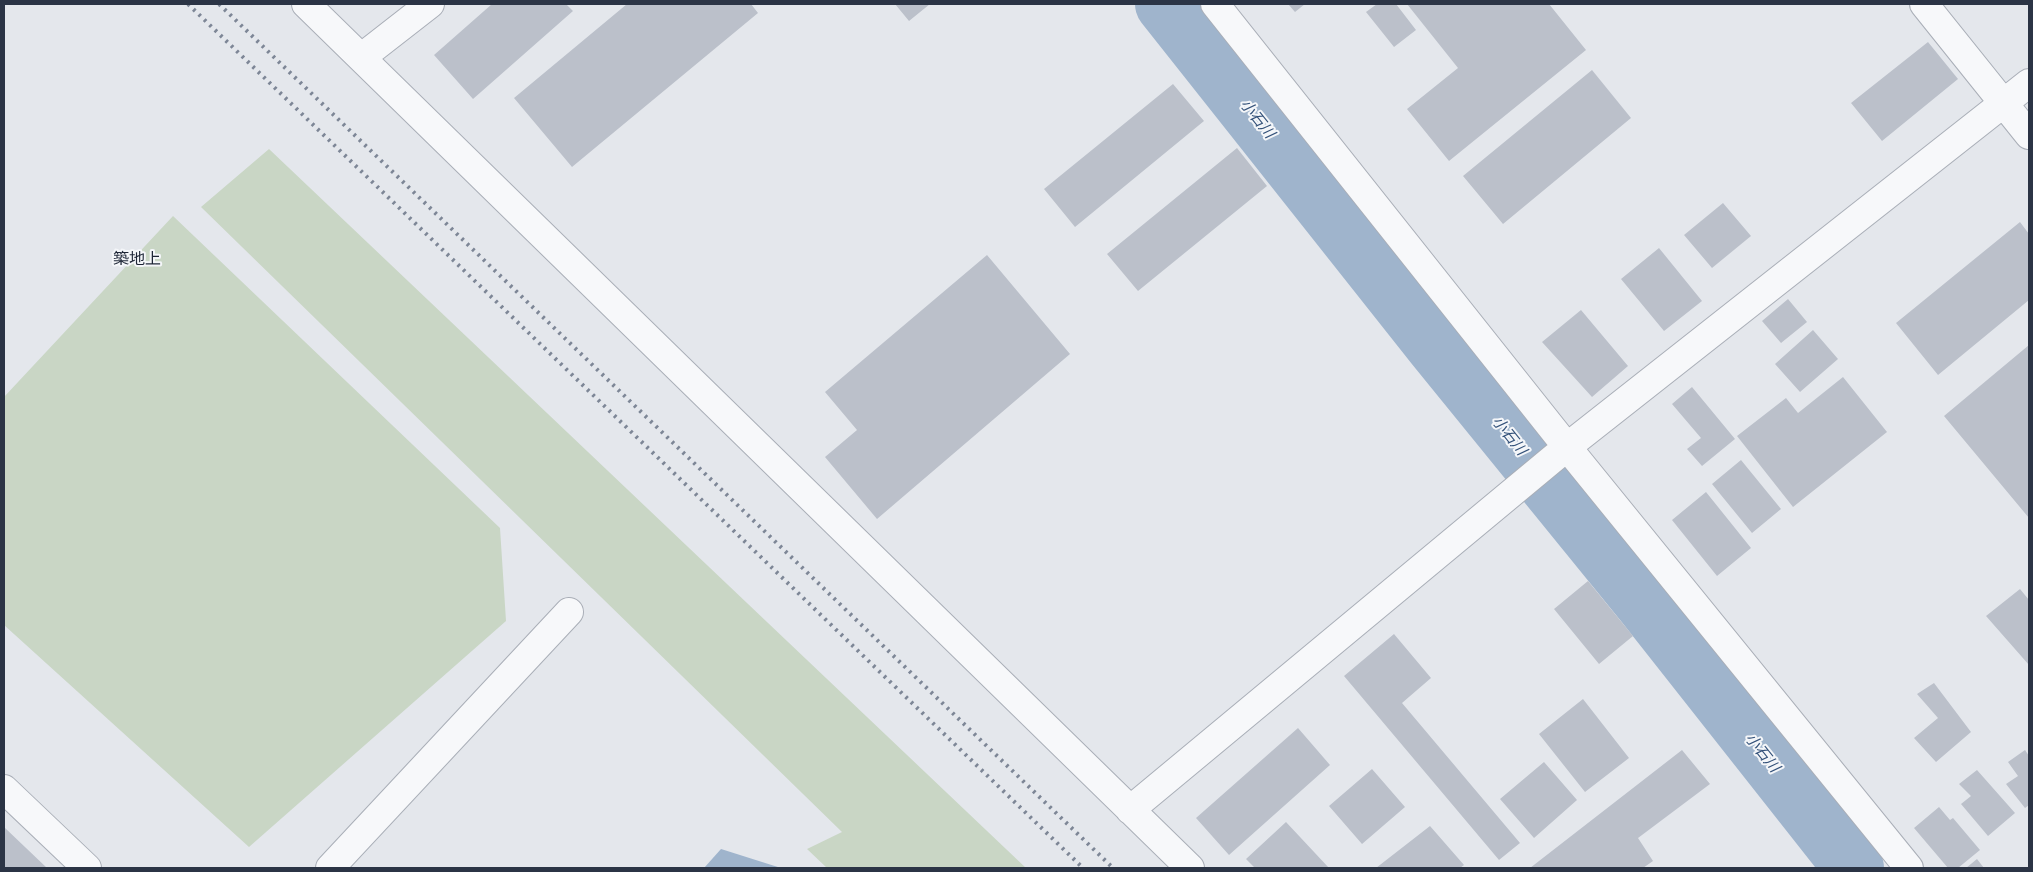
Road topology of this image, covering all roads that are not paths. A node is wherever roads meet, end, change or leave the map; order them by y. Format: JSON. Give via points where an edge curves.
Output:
{"nodes":[{"id":1,"x":306,"y":4,"type":"edge"},
{"id":2,"x":430,"y":4,"type":"edge"},
{"id":3,"x":1214,"y":4,"type":"edge"},
{"id":4,"x":1924,"y":4,"type":"edge"},
{"id":5,"x":362,"y":57,"type":"junction"},
{"id":6,"x":2029,"y":83,"type":"edge"},
{"id":7,"x":2003,"y":104,"type":"junction"},
{"id":8,"x":2029,"y":135,"type":"edge"},
{"id":9,"x":1567,"y":447,"type":"junction"},
{"id":10,"x":569,"y":612,"type":"dead end"},
{"id":11,"x":4,"y":789,"type":"edge"},
{"id":12,"x":1130,"y":810,"type":"junction"},
{"id":13,"x":87,"y":868,"type":"edge"},
{"id":14,"x":330,"y":868,"type":"edge"},
{"id":15,"x":1190,"y":868,"type":"edge"},
{"id":16,"x":1909,"y":868,"type":"edge"}],
"edges":[{"from":1,"to":5,"type":"street"},
{"from":2,"to":5,"type":"street"},
{"from":3,"to":9,"type":"street"},
{"from":4,"to":7,"type":"street"},
{"from":5,"to":12,"type":"street"},
{"from":6,"to":7,"type":"street"},
{"from":7,"to":8,"type":"street"},
{"from":7,"to":9,"type":"street"},
{"from":9,"to":12,"type":"street"},
{"from":9,"to":16,"type":"street"},
{"from":10,"to":14,"type":"street"},
{"from":11,"to":13,"type":"street"},
{"from":12,"to":15,"type":"street"}]}
